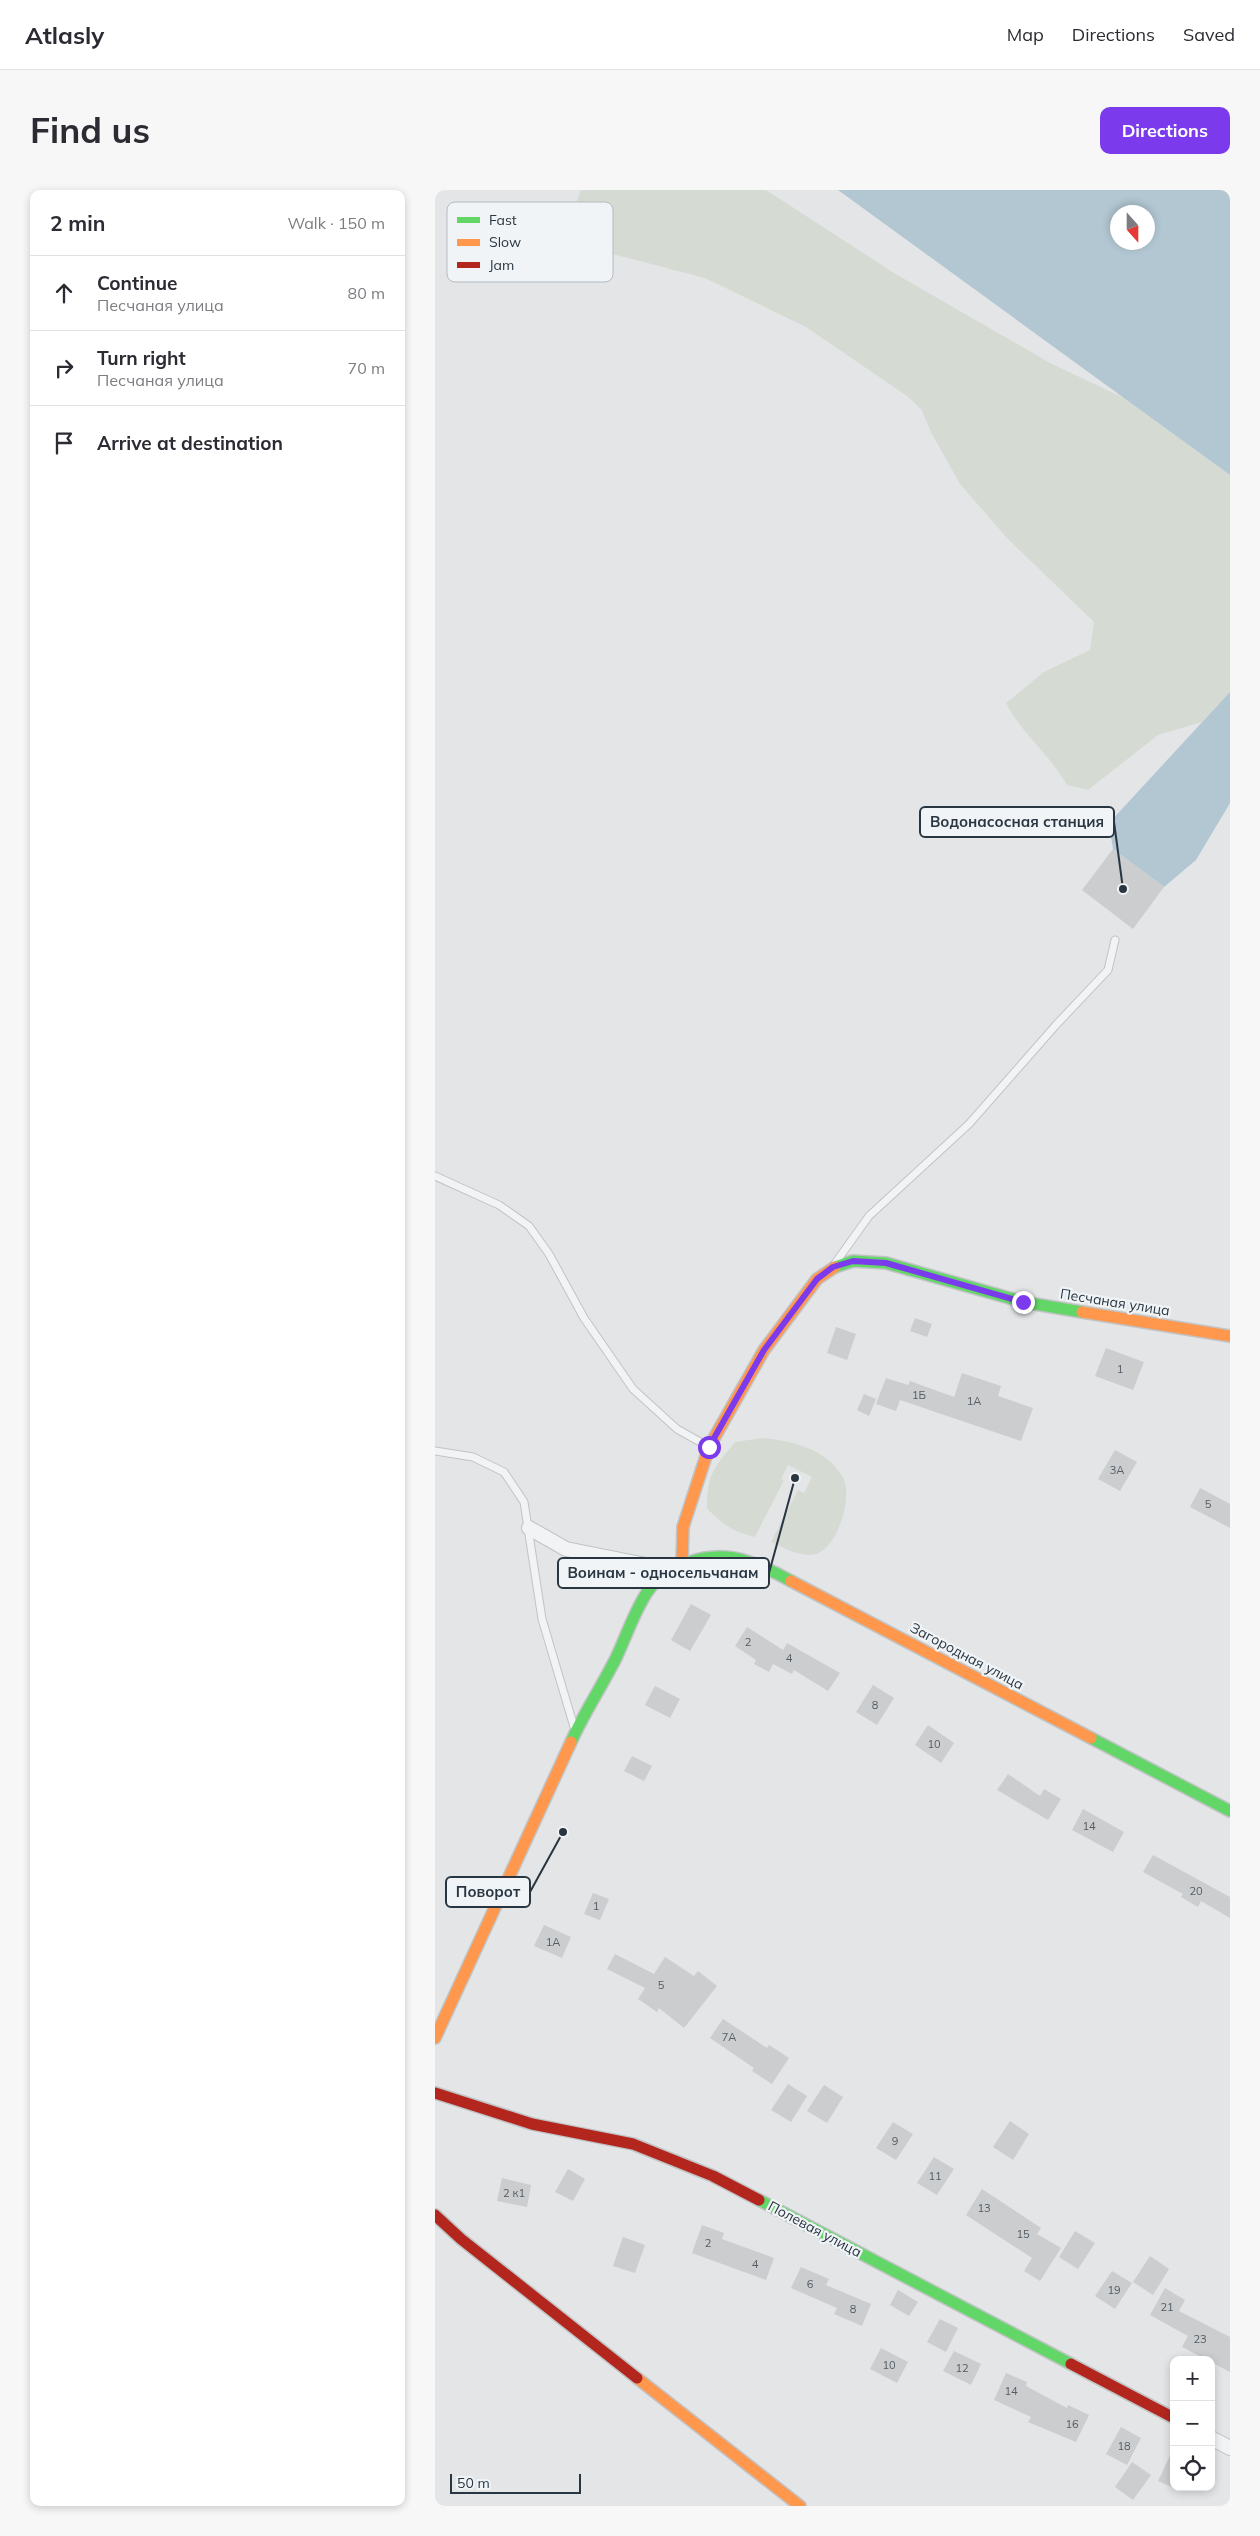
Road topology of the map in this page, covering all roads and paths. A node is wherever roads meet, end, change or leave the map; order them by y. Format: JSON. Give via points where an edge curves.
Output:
{"nodes":[{"id":1,"x":1115,"y":940,"type":"dead end"},
{"id":2,"x":435,"y":1176,"type":"edge"},
{"id":3,"x":833,"y":1267,"type":"junction"},
{"id":4,"x":1230,"y":1336,"type":"edge"},
{"id":5,"x":709,"y":1447,"type":"junction"},
{"id":6,"x":435,"y":1450,"type":"edge"},
{"id":7,"x":529,"y":1528,"type":"junction"},
{"id":8,"x":677,"y":1567,"type":"junction"},
{"id":9,"x":575,"y":1732,"type":"junction"},
{"id":10,"x":1230,"y":1810,"type":"edge"},
{"id":11,"x":435,"y":2038,"type":"edge"},
{"id":12,"x":435,"y":2094,"type":"edge"},
{"id":13,"x":435,"y":2215,"type":"edge"},
{"id":14,"x":1170,"y":2416,"type":"edge"},
{"id":15,"x":1215,"y":2440,"type":"edge"},
{"id":16,"x":1230,"y":2448,"type":"edge"},
{"id":17,"x":800,"y":2506,"type":"edge"}],
"edges":[{"from":1,"to":3,"type":"lane","via":[[1108,970],[969,1124],[869,1216]]},
{"from":2,"to":5,"type":"lane","via":[[499,1205],[529,1226],[549,1254],[584,1318],[633,1389],[677,1429]]},
{"from":3,"to":4,"type":"street","name":"Песчаная улица","via":[[853,1261],[886,1263],[1023,1302]]},
{"from":3,"to":5,"type":"street","name":"Песчаная улица","via":[[817,1279],[764,1350]]},
{"from":5,"to":8,"type":"street","name":"Песчаная улица","via":[[683,1527]]},
{"from":6,"to":7,"type":"lane","via":[[473,1457],[504,1472],[524,1502]]},
{"from":7,"to":8,"type":"street","via":[[566,1549]]},
{"from":7,"to":9,"type":"lane","via":[[542,1619]]},
{"from":8,"to":9,"type":"street","via":[[655,1582],[643,1598],[615,1659]]},
{"from":8,"to":10,"type":"street","name":"Загородная улица","via":[[710,1558],[744,1560],[777,1573]]},
{"from":9,"to":11,"type":"street"},
{"from":12,"to":14,"type":"street","name":"Полевая улица","via":[[532,2124],[633,2144],[713,2176]]},
{"from":13,"to":17,"type":"street","via":[[461,2239]]},
{"from":15,"to":16,"type":"street"}]}
